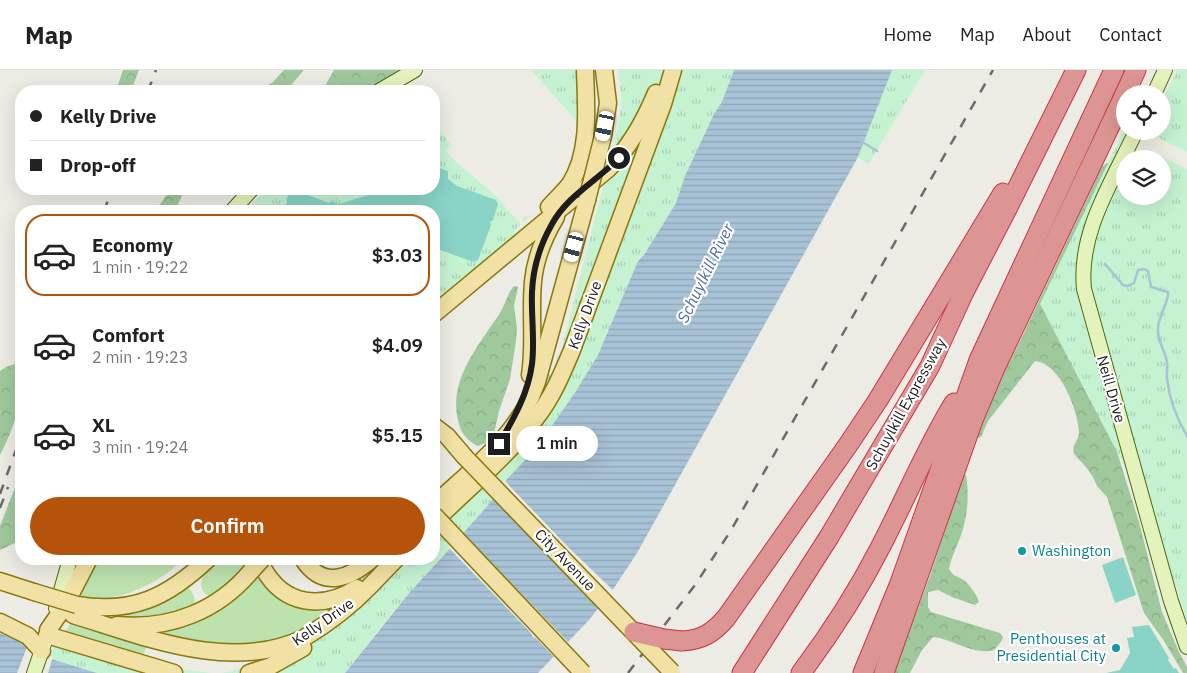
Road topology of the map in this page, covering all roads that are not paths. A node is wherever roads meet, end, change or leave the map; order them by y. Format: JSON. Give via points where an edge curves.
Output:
{"nodes":[{"id":1,"x":415,"y":70,"type":"edge"},
{"id":2,"x":585,"y":70,"type":"edge"},
{"id":3,"x":604,"y":70,"type":"edge"},
{"id":4,"x":612,"y":70,"type":"edge"},
{"id":5,"x":666,"y":70,"type":"edge"},
{"id":6,"x":673,"y":70,"type":"edge"},
{"id":7,"x":1076,"y":70,"type":"edge"},
{"id":8,"x":1088,"y":70,"type":"edge"},
{"id":9,"x":1114,"y":70,"type":"edge"},
{"id":10,"x":1136,"y":70,"type":"edge"},
{"id":11,"x":1165,"y":70,"type":"edge"},
{"id":12,"x":389,"y":85,"type":"edge"},
{"id":13,"x":1129,"y":85,"type":"edge"},
{"id":14,"x":1158,"y":85,"type":"edge"},
{"id":15,"x":1068,"y":87,"type":"junction"},
{"id":16,"x":1116,"y":113,"type":"edge"},
{"id":17,"x":608,"y":132,"type":"junction"},
{"id":18,"x":1132,"y":140,"type":"edge"},
{"id":19,"x":247,"y":195,"type":"edge"},
{"id":20,"x":592,"y":196,"type":"junction"},
{"id":21,"x":237,"y":205,"type":"edge"},
{"id":22,"x":563,"y":207,"type":"junction"},
{"id":23,"x":484,"y":272,"type":"junction"},
{"id":24,"x":440,"y":309,"type":"edge"},
{"id":25,"x":979,"y":360,"type":"junction"},
{"id":26,"x":930,"y":366,"type":"junction"},
{"id":27,"x":527,"y":430,"type":"junction"},
{"id":28,"x":440,"y":431,"type":"edge"},
{"id":29,"x":440,"y":439,"type":"edge"},
{"id":30,"x":499,"y":444,"type":"junction"},
{"id":31,"x":460,"y":451,"type":"junction"},
{"id":32,"x":440,"y":499,"type":"edge"},
{"id":33,"x":440,"y":516,"type":"edge"},
{"id":34,"x":440,"y":521,"type":"edge"},
{"id":35,"x":68,"y":565,"type":"edge"},
{"id":36,"x":86,"y":565,"type":"edge"},
{"id":37,"x":185,"y":565,"type":"edge"},
{"id":38,"x":201,"y":565,"type":"edge"},
{"id":39,"x":307,"y":565,"type":"edge"},
{"id":40,"x":378,"y":565,"type":"edge"},
{"id":41,"x":259,"y":566,"type":"edge"},
{"id":42,"x":0,"y":581,"type":"edge"},
{"id":43,"x":0,"y":592,"type":"edge"},
{"id":44,"x":32,"y":597,"type":"junction"},
{"id":45,"x":94,"y":614,"type":"junction"},
{"id":46,"x":331,"y":620,"type":"junction"},
{"id":47,"x":0,"y":622,"type":"edge"},
{"id":48,"x":634,"y":632,"type":"junction"},
{"id":49,"x":48,"y":633,"type":"junction"},
{"id":50,"x":1187,"y":647,"type":"edge"},
{"id":51,"x":42,"y":651,"type":"junction"},
{"id":52,"x":673,"y":672,"type":"edge"},
{"id":53,"x":34,"y":673,"type":"edge"},
{"id":54,"x":174,"y":673,"type":"edge"},
{"id":55,"x":249,"y":673,"type":"edge"},
{"id":56,"x":583,"y":673,"type":"edge"},
{"id":57,"x":742,"y":673,"type":"edge"},
{"id":58,"x":801,"y":673,"type":"edge"},
{"id":59,"x":863,"y":673,"type":"edge"},
{"id":60,"x":884,"y":673,"type":"edge"}],
"edges":[{"from":1,"to":12,"type":"main road"},
{"from":2,"to":23,"type":"main road","via":[[584,140],[577,170],[564,192]]},
{"from":3,"to":17,"type":"main road"},
{"from":4,"to":17,"type":"main road","via":[[615,103]]},
{"from":5,"to":22,"type":"main road","via":[[629,145],[608,169]]},
{"from":6,"to":27,"type":"main road","name":"Kelly Drive","via":[[566,365],[548,401]]},
{"from":7,"to":15,"type":"highway","name":"Schuylkill Expressway"},
{"from":8,"to":26,"type":"highway","via":[[974,298]]},
{"from":9,"to":25,"type":"highway"},
{"from":10,"to":13,"type":"highway"},
{"from":11,"to":14,"type":"main road"},
{"from":15,"to":26,"type":"highway","name":"Schuylkill Expressway"},
{"from":15,"to":48,"type":"highway","bridge":true,"via":[[848,445],[726,618],[718,628],[692,641],[664,640]]},
{"from":16,"to":60,"type":"highway","via":[[976,411]]},
{"from":17,"to":20,"type":"main road","bridge":true},
{"from":18,"to":50,"type":"main road","name":"Neill Drive","via":[[1089,232],[1083,260],[1084,289],[1173,608]]},
{"from":19,"to":21,"type":"main road"},
{"from":20,"to":27,"type":"main road","via":[[547,383]]},
{"from":20,"to":30,"type":"main road","via":[[533,394],[522,416]]},
{"from":22,"to":23,"type":"main road"},
{"from":22,"to":30,"type":"main road","via":[[543,242],[534,271],[533,354],[528,387]]},
{"from":23,"to":24,"type":"main road"},
{"from":25,"to":58,"type":"highway","via":[[933,438],[868,570]]},
{"from":25,"to":59,"type":"highway","via":[[900,583]]},
{"from":26,"to":57,"type":"highway","name":"Schuylkill Expressway","via":[[829,537]]},
{"from":27,"to":33,"type":"main road","name":"Kelly Drive"},
{"from":28,"to":31,"type":"main road","name":"City Avenue"},
{"from":29,"to":31,"type":"main road"},
{"from":30,"to":32,"type":"main road"},
{"from":31,"to":48,"type":"main road","name":"City Avenue","bridge":true},
{"from":34,"to":56,"type":"main road","bridge":true},
{"from":35,"to":49,"type":"main road"},
{"from":36,"to":49,"type":"main road"},
{"from":37,"to":45,"type":"main road","via":[[154,589]]},
{"from":38,"to":45,"type":"main road","via":[[182,582],[156,597]]},
{"from":39,"to":40,"type":"main road","via":[[317,573],[337,578]]},
{"from":40,"to":41,"type":"main road","via":[[342,597],[312,602],[285,593]]},
{"from":40,"to":46,"type":"main road","name":"Kelly Drive","via":[[361,594]]},
{"from":41,"to":45,"type":"main road","via":[[224,598],[178,620],[140,626],[119,625]]},
{"from":42,"to":44,"type":"main road"},
{"from":43,"to":44,"type":"main road"},
{"from":44,"to":45,"type":"main road"},
{"from":45,"to":46,"type":"main road","name":"Kelly Drive","via":[[121,633],[182,651],[237,658],[290,645]]},
{"from":46,"to":55,"type":"main road","via":[[313,640],[293,655]]},
{"from":47,"to":51,"type":"main road","via":[[28,636]]},
{"from":48,"to":52,"type":"main road","name":"City Avenue","bridge":true},
{"from":49,"to":51,"type":"main road"},
{"from":49,"to":54,"type":"main road"},
{"from":51,"to":53,"type":"main road"}]}
